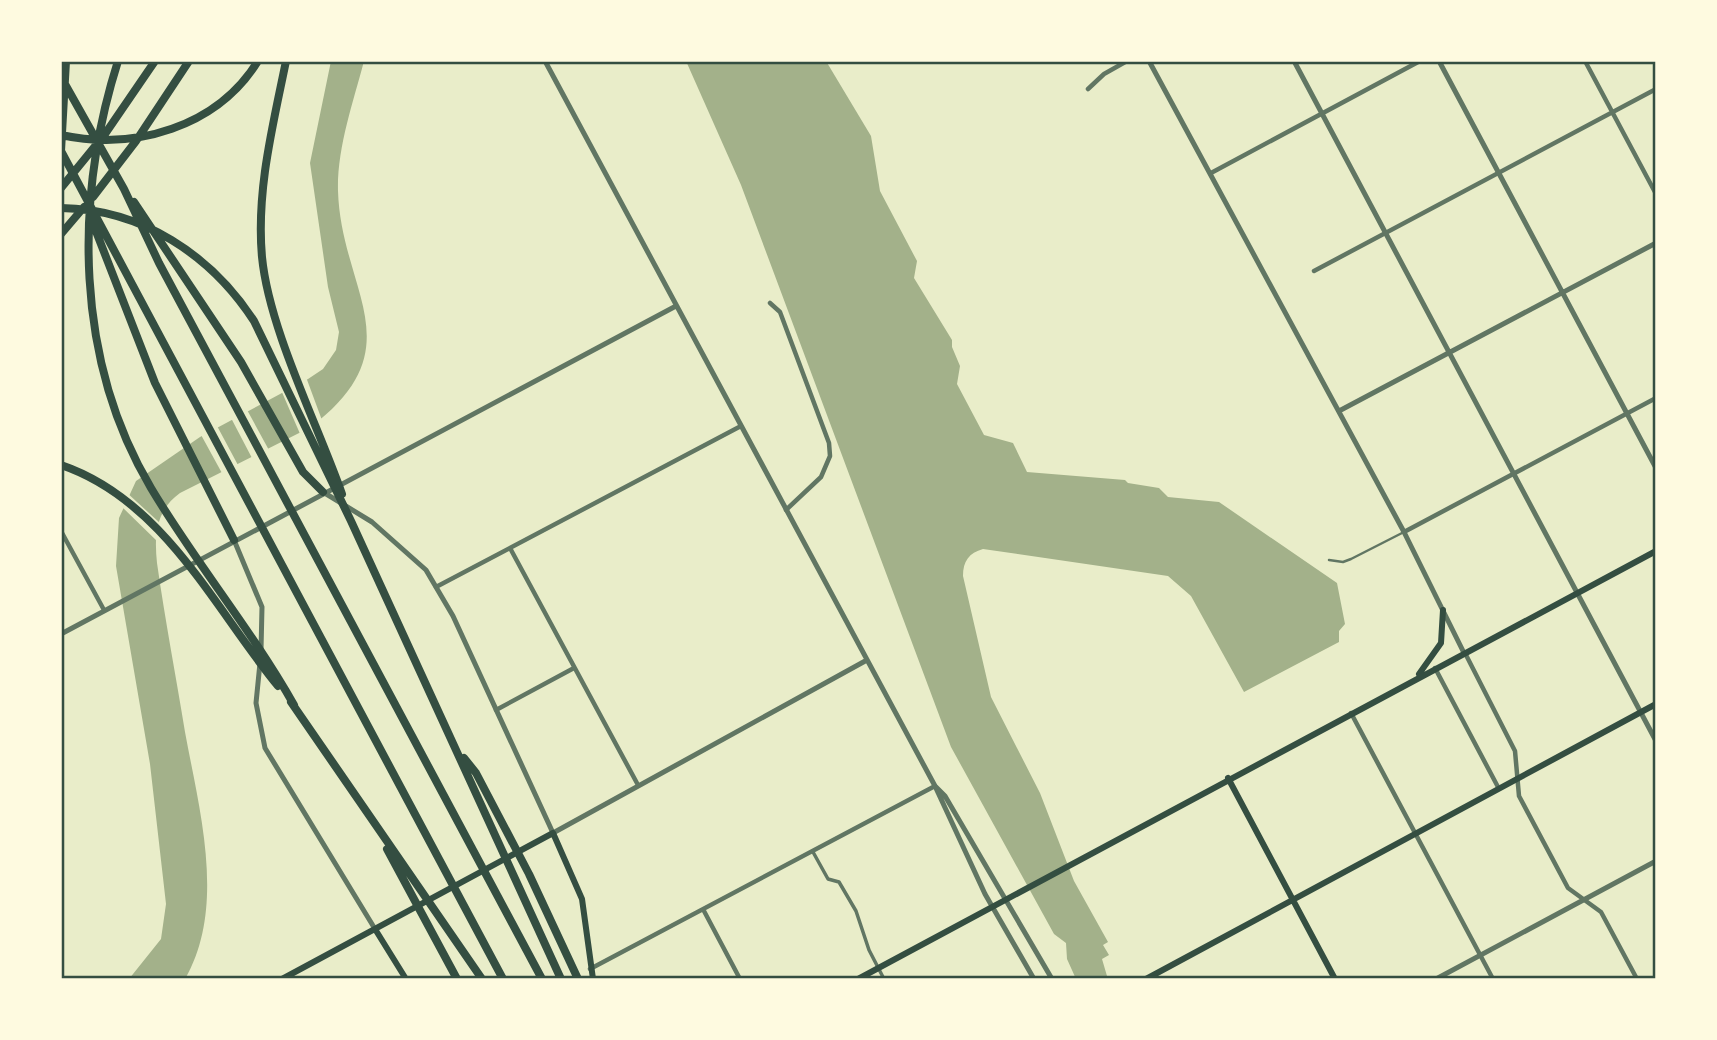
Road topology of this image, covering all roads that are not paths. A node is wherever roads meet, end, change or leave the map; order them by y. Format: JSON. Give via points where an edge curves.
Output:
{"nodes":[{"id":1,"x":65,"y":61,"type":"edge"},
{"id":2,"x":118,"y":61,"type":"edge"},
{"id":3,"x":155,"y":61,"type":"edge"},
{"id":4,"x":189,"y":61,"type":"edge"},
{"id":5,"x":258,"y":61,"type":"edge"},
{"id":6,"x":286,"y":61,"type":"edge"},
{"id":7,"x":545,"y":61,"type":"edge"},
{"id":8,"x":1127,"y":61,"type":"edge"},
{"id":9,"x":1149,"y":61,"type":"edge"},
{"id":10,"x":1294,"y":61,"type":"edge"},
{"id":11,"x":1420,"y":61,"type":"edge"},
{"id":12,"x":1439,"y":61,"type":"edge"},
{"id":13,"x":1585,"y":61,"type":"edge"},
{"id":14,"x":61,"y":77,"type":"edge"},
{"id":15,"x":1088,"y":89,"type":"dead end"},
{"id":16,"x":1656,"y":89,"type":"edge"},
{"id":17,"x":1322,"y":113,"type":"junction"},
{"id":18,"x":1612,"y":113,"type":"junction"},
{"id":19,"x":61,"y":135,"type":"edge"},
{"id":20,"x":61,"y":151,"type":"edge"},
{"id":21,"x":1211,"y":173,"type":"junction"},
{"id":22,"x":1498,"y":173,"type":"junction"},
{"id":23,"x":78,"y":182,"type":"junction"},
{"id":24,"x":61,"y":188,"type":"edge"},
{"id":25,"x":124,"y":189,"type":"junction"},
{"id":26,"x":1656,"y":194,"type":"edge"},
{"id":27,"x":61,"y":208,"type":"edge"},
{"id":28,"x":1385,"y":232,"type":"junction"},
{"id":29,"x":61,"y":234,"type":"edge"},
{"id":30,"x":1656,"y":243,"type":"edge"},
{"id":31,"x":1314,"y":271,"type":"dead end"},
{"id":32,"x":1562,"y":293,"type":"junction"},
{"id":33,"x":771,"y":303,"type":"dead end"},
{"id":34,"x":676,"y":306,"type":"junction"},
{"id":35,"x":1450,"y":351,"type":"junction"},
{"id":36,"x":1656,"y":398,"type":"edge"},
{"id":37,"x":1339,"y":411,"type":"junction"},
{"id":38,"x":1626,"y":414,"type":"junction"},
{"id":39,"x":741,"y":426,"type":"junction"},
{"id":40,"x":61,"y":465,"type":"edge"},
{"id":41,"x":1656,"y":468,"type":"edge"},
{"id":42,"x":1513,"y":474,"type":"junction"},
{"id":43,"x":323,"y":492,"type":"junction"},
{"id":44,"x":786,"y":510,"type":"junction"},
{"id":45,"x":351,"y":521,"type":"junction"},
{"id":46,"x":61,"y":531,"type":"edge"},
{"id":47,"x":1404,"y":532,"type":"junction"},
{"id":48,"x":234,"y":540,"type":"junction"},
{"id":49,"x":510,"y":548,"type":"junction"},
{"id":50,"x":1656,"y":551,"type":"edge"},
{"id":51,"x":1329,"y":559,"type":"dead end"},
{"id":52,"x":436,"y":587,"type":"junction"},
{"id":53,"x":1578,"y":593,"type":"junction"},
{"id":54,"x":104,"y":610,"type":"junction"},
{"id":55,"x":1443,"y":610,"type":"junction"},
{"id":56,"x":61,"y":634,"type":"edge"},
{"id":57,"x":1464,"y":653,"type":"junction"},
{"id":58,"x":867,"y":660,"type":"junction"},
{"id":59,"x":574,"y":668,"type":"junction"},
{"id":60,"x":1435,"y":668,"type":"junction"},
{"id":61,"x":1417,"y":678,"type":"junction"},
{"id":62,"x":1656,"y":704,"type":"edge"},
{"id":63,"x":293,"y":705,"type":"junction"},
{"id":64,"x":496,"y":710,"type":"junction"},
{"id":65,"x":1351,"y":712,"type":"junction"},
{"id":66,"x":1640,"y":712,"type":"junction"},
{"id":67,"x":1656,"y":741,"type":"edge"},
{"id":68,"x":456,"y":747,"type":"junction"},
{"id":69,"x":1517,"y":776,"type":"junction"},
{"id":70,"x":1228,"y":778,"type":"junction"},
{"id":71,"x":638,"y":785,"type":"junction"},
{"id":72,"x":935,"y":786,"type":"junction"},
{"id":73,"x":1497,"y":787,"type":"junction"},
{"id":74,"x":374,"y":824,"type":"junction"},
{"id":75,"x":553,"y":833,"type":"junction"},
{"id":76,"x":1415,"y":833,"type":"junction"},
{"id":77,"x":816,"y":850,"type":"junction"},
{"id":78,"x":1656,"y":861,"type":"edge"},
{"id":79,"x":1584,"y":899,"type":"junction"},
{"id":80,"x":1006,"y":900,"type":"junction"},
{"id":81,"x":1292,"y":900,"type":"junction"},
{"id":82,"x":993,"y":907,"type":"junction"},
{"id":83,"x":704,"y":911,"type":"junction"},
{"id":84,"x":375,"y":929,"type":"junction"},
{"id":85,"x":1480,"y":955,"type":"junction"},
{"id":86,"x":878,"y":968,"type":"junction"},
{"id":87,"x":590,"y":969,"type":"junction"},
{"id":88,"x":297,"y":971,"type":"junction"},
{"id":89,"x":282,"y":979,"type":"edge"},
{"id":90,"x":302,"y":979,"type":"edge"},
{"id":91,"x":406,"y":979,"type":"edge"},
{"id":92,"x":457,"y":979,"type":"edge"},
{"id":93,"x":482,"y":979,"type":"edge"},
{"id":94,"x":503,"y":979,"type":"edge"},
{"id":95,"x":542,"y":979,"type":"edge"},
{"id":96,"x":561,"y":979,"type":"edge"},
{"id":97,"x":578,"y":979,"type":"edge"},
{"id":98,"x":593,"y":979,"type":"edge"},
{"id":99,"x":740,"y":979,"type":"edge"},
{"id":100,"x":858,"y":979,"type":"edge"},
{"id":101,"x":884,"y":979,"type":"edge"},
{"id":102,"x":1034,"y":979,"type":"edge"},
{"id":103,"x":1052,"y":979,"type":"edge"},
{"id":104,"x":1146,"y":979,"type":"edge"},
{"id":105,"x":1335,"y":979,"type":"edge"},
{"id":106,"x":1436,"y":979,"type":"edge"},
{"id":107,"x":1493,"y":979,"type":"edge"},
{"id":108,"x":1637,"y":979,"type":"edge"}],
"edges":[{"from":1,"to":20,"type":"highway"},
{"from":2,"to":63,"type":"highway","via":[[98,147],[90,212],[92,309],[105,379],[120,425],[150,487]]},
{"from":3,"to":24,"type":"highway"},
{"from":4,"to":29,"type":"highway","via":[[129,150]]},
{"from":5,"to":19,"type":"highway","via":[[235,91],[212,109],[166,133],[132,138]]},
{"from":6,"to":45,"type":"highway","via":[[271,135],[260,228],[262,260],[296,374]]},
{"from":7,"to":34,"type":"street"},
{"from":8,"to":15,"type":"street"},
{"from":9,"to":21,"type":"street"},
{"from":10,"to":17,"type":"street"},
{"from":11,"to":17,"type":"street"},
{"from":12,"to":22,"type":"street"},
{"from":13,"to":18,"type":"street"},
{"from":14,"to":25,"type":"highway"},
{"from":16,"to":18,"type":"street"},
{"from":17,"to":21,"type":"street"},
{"from":17,"to":28,"type":"street"},
{"from":18,"to":22,"type":"street"},
{"from":18,"to":26,"type":"street"},
{"from":20,"to":23,"type":"highway"},
{"from":21,"to":37,"type":"street"},
{"from":22,"to":28,"type":"street"},
{"from":22,"to":32,"type":"street"},
{"from":23,"to":48,"type":"highway","via":[[145,359]]},
{"from":23,"to":94,"type":"highway"},
{"from":25,"to":43,"type":"highway","via":[[241,362],[303,472]]},
{"from":25,"to":95,"type":"highway","via":[[159,263]]},
{"from":27,"to":45,"type":"highway","via":[[100,211],[142,224],[207,265],[249,314]]},
{"from":28,"to":31,"type":"street"},
{"from":28,"to":35,"type":"street"},
{"from":30,"to":32,"type":"street"},
{"from":32,"to":35,"type":"street"},
{"from":32,"to":38,"type":"street"},
{"from":33,"to":44,"type":"street","via":[[780,312],[830,456],[821,477]]},
{"from":34,"to":39,"type":"street"},
{"from":34,"to":43,"type":"street"},
{"from":35,"to":37,"type":"street"},
{"from":35,"to":42,"type":"street"},
{"from":36,"to":38,"type":"street"},
{"from":37,"to":47,"type":"street"},
{"from":38,"to":41,"type":"street"},
{"from":38,"to":42,"type":"street"},
{"from":39,"to":44,"type":"street"},
{"from":39,"to":49,"type":"street"},
{"from":40,"to":63,"type":"highway","via":[[107,486],[155,526]]},
{"from":42,"to":47,"type":"street"},
{"from":42,"to":53,"type":"street"},
{"from":43,"to":48,"type":"street"},
{"from":43,"to":52,"type":"street","via":[[407,550]]},
{"from":44,"to":58,"type":"street"},
{"from":45,"to":68,"type":"highway"},
{"from":46,"to":54,"type":"street"},
{"from":47,"to":51,"type":"lane","via":[[1343,562]]},
{"from":47,"to":55,"type":"street"},
{"from":48,"to":54,"type":"street"},
{"from":48,"to":84,"type":"street","via":[[262,607],[256,703],[261,738]]},
{"from":49,"to":52,"type":"street"},
{"from":49,"to":59,"type":"street"},
{"from":50,"to":53,"type":"main road"},
{"from":52,"to":64,"type":"street"},
{"from":53,"to":57,"type":"main road"},
{"from":53,"to":66,"type":"street"},
{"from":54,"to":56,"type":"street"},
{"from":55,"to":57,"type":"street"},
{"from":55,"to":61,"type":"main road","via":[[1441,643]]},
{"from":57,"to":60,"type":"main road"},
{"from":57,"to":69,"type":"street","via":[[1515,751]]},
{"from":58,"to":71,"type":"street"},
{"from":58,"to":72,"type":"street"},
{"from":59,"to":64,"type":"street"},
{"from":59,"to":71,"type":"street"},
{"from":60,"to":61,"type":"main road"},
{"from":60,"to":73,"type":"street"},
{"from":61,"to":65,"type":"main road"},
{"from":62,"to":66,"type":"main road"},
{"from":63,"to":74,"type":"highway"},
{"from":64,"to":75,"type":"street"},
{"from":65,"to":70,"type":"main road"},
{"from":65,"to":76,"type":"street"},
{"from":66,"to":67,"type":"street"},
{"from":66,"to":69,"type":"main road"},
{"from":68,"to":96,"type":"highway"},
{"from":68,"to":97,"type":"highway","via":[[476,773]]},
{"from":69,"to":73,"type":"main road"},
{"from":69,"to":79,"type":"street","via":[[1519,796],[1568,888]]},
{"from":70,"to":80,"type":"main road"},
{"from":70,"to":81,"type":"main road"},
{"from":71,"to":75,"type":"street"},
{"from":72,"to":77,"type":"street"},
{"from":72,"to":80,"type":"street"},
{"from":72,"to":82,"type":"street"},
{"from":73,"to":76,"type":"main road"},
{"from":74,"to":92,"type":"highway"},
{"from":74,"to":93,"type":"highway"},
{"from":75,"to":84,"type":"main road"},
{"from":75,"to":87,"type":"main road","via":[[582,899]]},
{"from":76,"to":81,"type":"main road"},
{"from":76,"to":85,"type":"street"},
{"from":77,"to":83,"type":"street"},
{"from":77,"to":86,"type":"street","via":[[828,879],[839,882],[848,897]]},
{"from":78,"to":79,"type":"street"},
{"from":79,"to":85,"type":"street"},
{"from":79,"to":108,"type":"street","via":[[1601,912]]},
{"from":80,"to":82,"type":"main road"},
{"from":80,"to":103,"type":"street"},
{"from":81,"to":104,"type":"main road"},
{"from":81,"to":105,"type":"main road"},
{"from":82,"to":86,"type":"main road"},
{"from":82,"to":102,"type":"street"},
{"from":83,"to":87,"type":"street"},
{"from":83,"to":99,"type":"street"},
{"from":84,"to":88,"type":"main road"},
{"from":84,"to":91,"type":"main road"},
{"from":85,"to":106,"type":"street"},
{"from":85,"to":107,"type":"street"},
{"from":86,"to":100,"type":"main road"},
{"from":86,"to":101,"type":"street"},
{"from":87,"to":98,"type":"main road"},
{"from":88,"to":89,"type":"main road"},
{"from":88,"to":90,"type":"street"}]}
